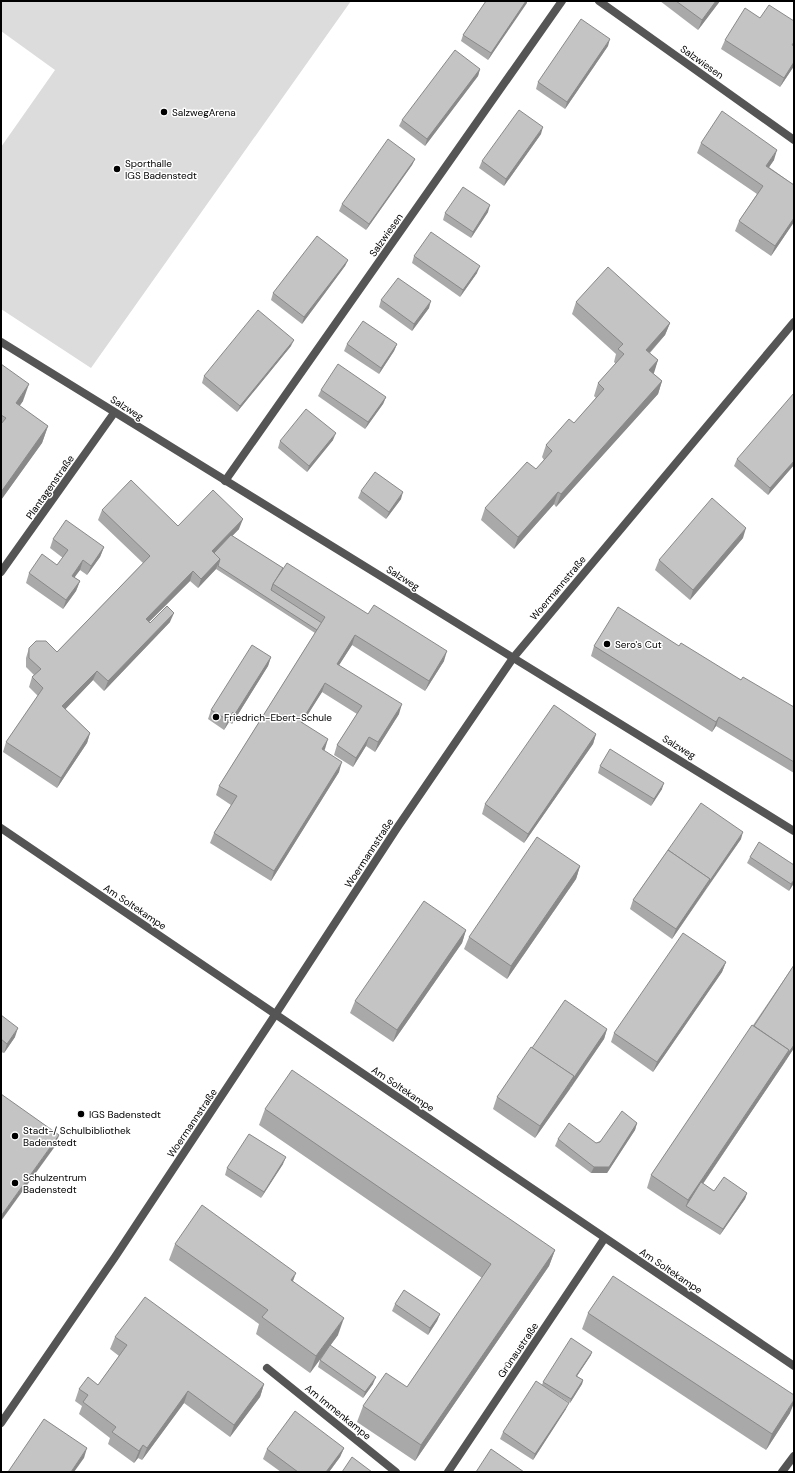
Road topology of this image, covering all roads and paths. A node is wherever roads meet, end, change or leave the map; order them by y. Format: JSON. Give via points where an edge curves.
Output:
{"nodes":[{"id":1,"x":562,"y":1,"type":"edge"},
{"id":2,"x":599,"y":1,"type":"edge"},
{"id":3,"x":794,"y":140,"type":"edge"},
{"id":4,"x":794,"y":322,"type":"edge"},
{"id":5,"x":1,"y":342,"type":"edge"},
{"id":6,"x":114,"y":413,"type":"junction"},
{"id":7,"x":225,"y":481,"type":"junction"},
{"id":8,"x":1,"y":572,"type":"edge"},
{"id":9,"x":513,"y":658,"type":"junction"},
{"id":10,"x":1,"y":828,"type":"edge"},
{"id":11,"x":794,"y":831,"type":"edge"},
{"id":12,"x":275,"y":1015,"type":"junction"},
{"id":13,"x":604,"y":1239,"type":"junction"},
{"id":14,"x":794,"y":1366,"type":"edge"},
{"id":15,"x":267,"y":1368,"type":"dead end"},
{"id":16,"x":1,"y":1423,"type":"edge"},
{"id":17,"x":794,"y":1456,"type":"edge"},
{"id":18,"x":396,"y":1472,"type":"edge"},
{"id":19,"x":448,"y":1472,"type":"edge"},
{"id":20,"x":782,"y":1472,"type":"edge"}],
"edges":[{"from":1,"to":7,"type":"street","name":"Salzwiesen"},
{"from":2,"to":3,"type":"street","name":"Salzwiesen"},
{"from":4,"to":9,"type":"street","name":"Woermannstraße"},
{"from":5,"to":6,"type":"street","name":"Salzweg"},
{"from":6,"to":7,"type":"street","name":"Salzweg"},
{"from":6,"to":8,"type":"street","name":"Plantagenstraße"},
{"from":7,"to":9,"type":"street","name":"Salzweg"},
{"from":9,"to":11,"type":"street","name":"Salzweg"},
{"from":9,"to":12,"type":"street","name":"Woermannstraße"},
{"from":10,"to":12,"type":"street","name":"Am Soltekampe"},
{"from":12,"to":13,"type":"street","name":"Am Soltekampe"},
{"from":12,"to":16,"type":"street","name":"Woermannstraße","via":[[115,1257]]},
{"from":13,"to":14,"type":"street","name":"Am Soltekampe"},
{"from":13,"to":19,"type":"street","name":"Grünaustraße"},
{"from":15,"to":18,"type":"street","name":"Am Immenkampe"},
{"from":17,"to":20,"type":"street"}]}
